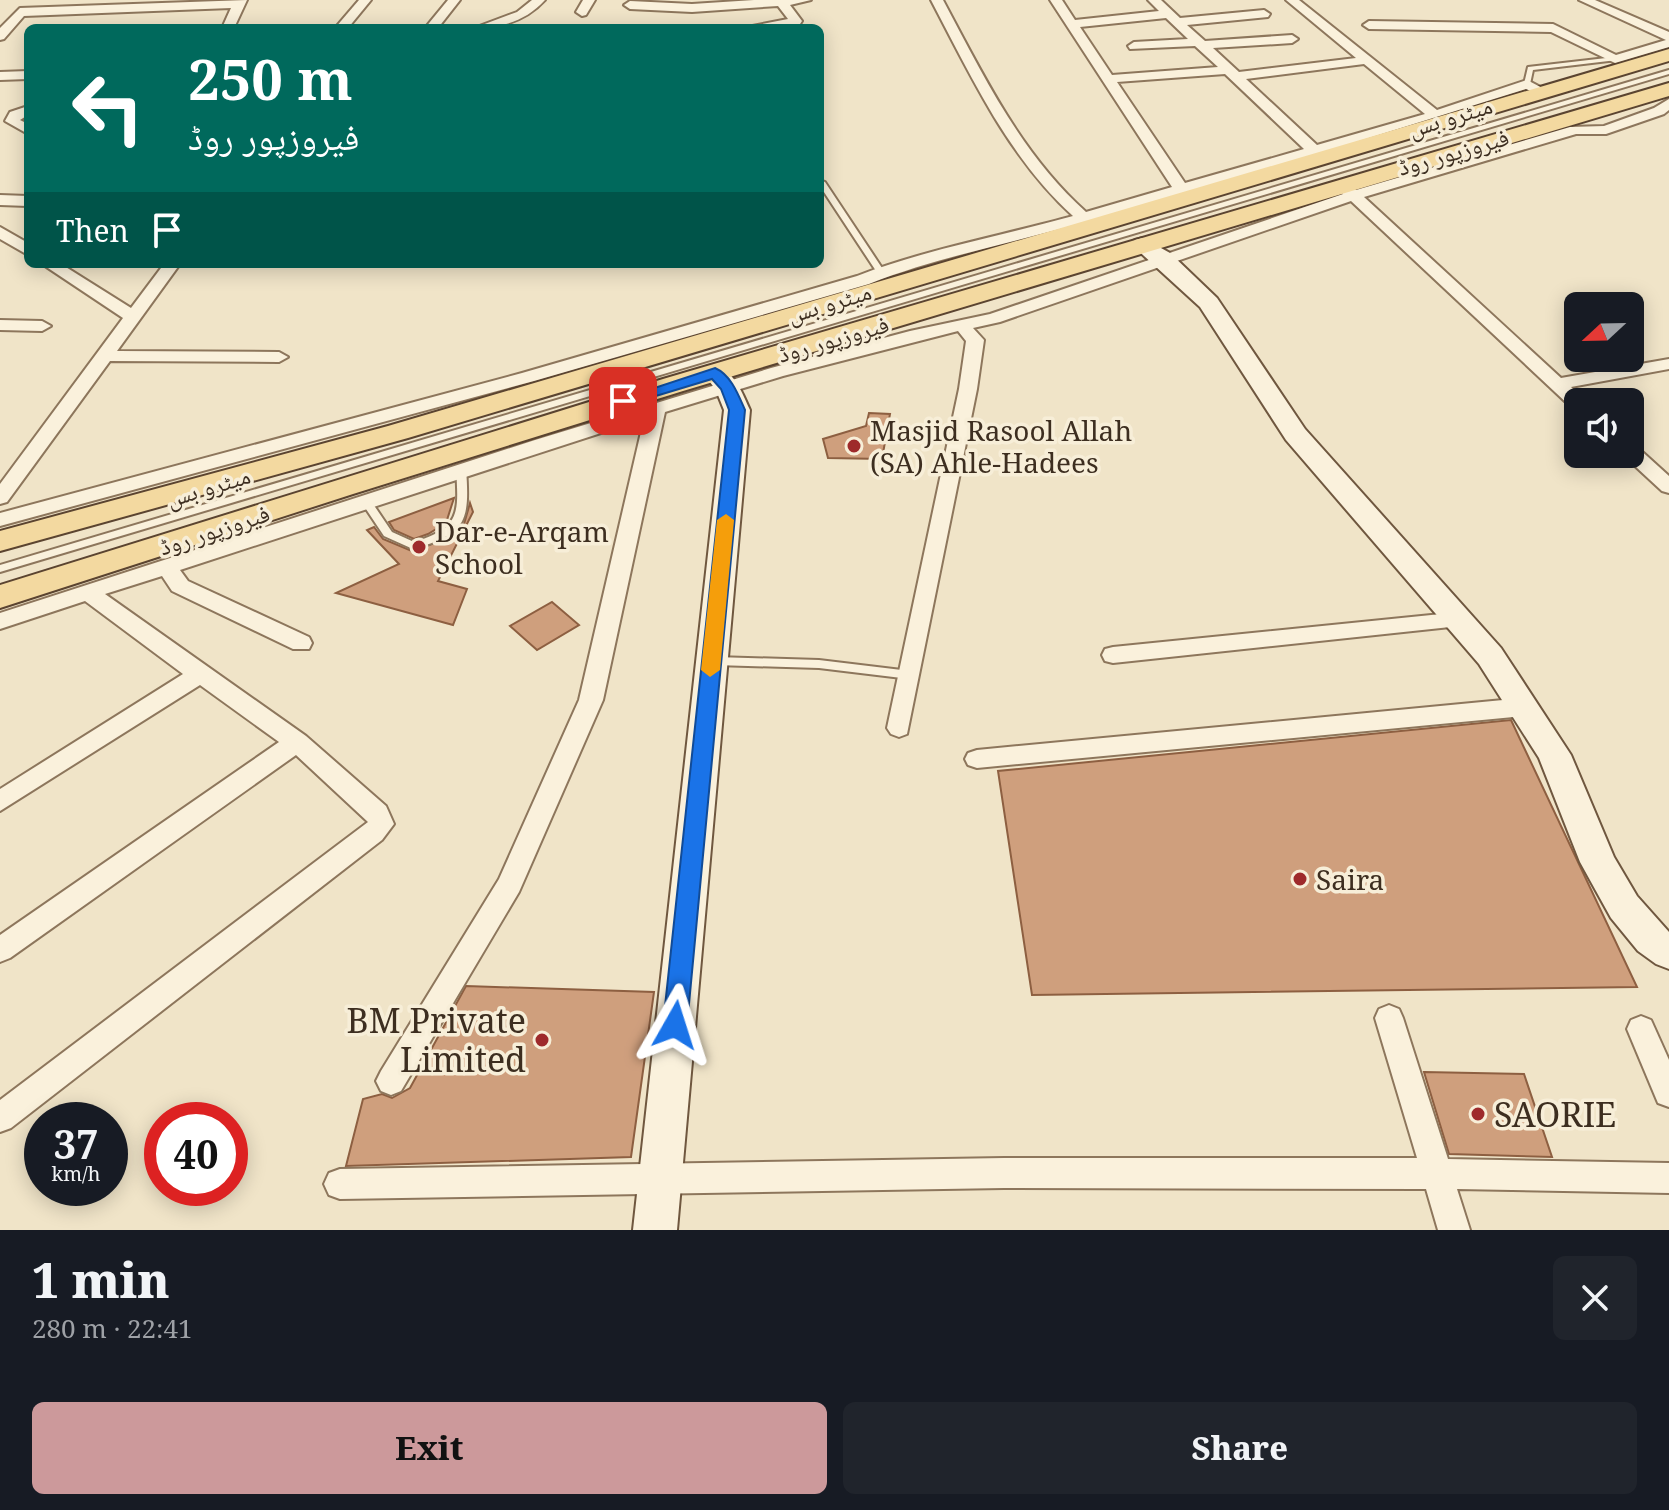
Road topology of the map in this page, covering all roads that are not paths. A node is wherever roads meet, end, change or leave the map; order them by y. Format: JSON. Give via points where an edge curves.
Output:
{"nodes":[{"id":1,"x":365,"y":0,"type":"edge"},
{"id":2,"x":454,"y":0,"type":"edge"},
{"id":3,"x":539,"y":0,"type":"edge"},
{"id":4,"x":805,"y":0,"type":"edge"},
{"id":5,"x":937,"y":0,"type":"edge"},
{"id":6,"x":1056,"y":0,"type":"edge"},
{"id":7,"x":1154,"y":0,"type":"edge"},
{"id":8,"x":1292,"y":0,"type":"edge"},
{"id":9,"x":1585,"y":0,"type":"edge"},
{"id":10,"x":239,"y":2,"type":"edge"},
{"id":11,"x":783,"y":4,"type":"junction"},
{"id":12,"x":630,"y":5,"type":"dead end"},
{"id":13,"x":1264,"y":14,"type":"dead end"},
{"id":14,"x":1173,"y":18,"type":"junction"},
{"id":15,"x":230,"y":24,"type":"edge"},
{"id":16,"x":344,"y":24,"type":"edge"},
{"id":17,"x":434,"y":24,"type":"edge"},
{"id":18,"x":493,"y":24,"type":"edge"},
{"id":19,"x":775,"y":24,"type":"edge"},
{"id":20,"x":1072,"y":24,"type":"junction"},
{"id":21,"x":1369,"y":25,"type":"dead end"},
{"id":22,"x":0,"y":36,"type":"edge"},
{"id":23,"x":1669,"y":37,"type":"edge"},
{"id":24,"x":1292,"y":39,"type":"dead end"},
{"id":25,"x":1199,"y":43,"type":"junction"},
{"id":26,"x":1669,"y":43,"type":"edge"},
{"id":27,"x":1134,"y":46,"type":"dead end"},
{"id":28,"x":1669,"y":55,"type":"edge"},
{"id":29,"x":1615,"y":59,"type":"junction"},
{"id":30,"x":1367,"y":60,"type":"junction"},
{"id":31,"x":1669,"y":72,"type":"edge"},
{"id":32,"x":1230,"y":74,"type":"junction"},
{"id":33,"x":24,"y":75,"type":"edge"},
{"id":34,"x":0,"y":76,"type":"edge"},
{"id":35,"x":1108,"y":79,"type":"junction"},
{"id":36,"x":1535,"y":88,"type":"junction"},
{"id":37,"x":1663,"y":100,"type":"edge"},
{"id":38,"x":24,"y":112,"type":"edge"},
{"id":39,"x":1435,"y":115,"type":"junction"},
{"id":40,"x":24,"y":128,"type":"edge"},
{"id":41,"x":1319,"y":155,"type":"junction"},
{"id":42,"x":824,"y":187,"type":"edge"},
{"id":43,"x":1181,"y":189,"type":"junction"},
{"id":44,"x":1348,"y":190,"type":"junction"},
{"id":45,"x":0,"y":200,"type":"edge"},
{"id":46,"x":24,"y":201,"type":"edge"},
{"id":47,"x":1089,"y":222,"type":"junction"},
{"id":48,"x":0,"y":232,"type":"edge"},
{"id":49,"x":24,"y":247,"type":"edge"},
{"id":50,"x":1153,"y":252,"type":"junction"},
{"id":51,"x":56,"y":268,"type":"edge"},
{"id":52,"x":169,"y":268,"type":"edge"},
{"id":53,"x":882,"y":274,"type":"junction"},
{"id":54,"x":135,"y":318,"type":"junction"},
{"id":55,"x":961,"y":324,"type":"junction"},
{"id":56,"x":0,"y":325,"type":"edge"},
{"id":57,"x":42,"y":326,"type":"dead end"},
{"id":58,"x":106,"y":356,"type":"junction"},
{"id":59,"x":279,"y":357,"type":"dead end"},
{"id":60,"x":1669,"y":364,"type":"edge"},
{"id":61,"x":721,"y":380,"type":"junction"},
{"id":62,"x":1557,"y":384,"type":"junction"},
{"id":63,"x":1564,"y":390,"type":"edge"},
{"id":64,"x":656,"y":409,"type":"junction"},
{"id":65,"x":537,"y":436,"type":"junction"},
{"id":66,"x":1644,"y":464,"type":"edge"},
{"id":67,"x":461,"y":469,"type":"junction"},
{"id":68,"x":1669,"y":487,"type":"edge"},
{"id":69,"x":0,"y":498,"type":"edge"},
{"id":70,"x":349,"y":498,"type":"junction"},
{"id":71,"x":0,"y":520,"type":"edge"},
{"id":72,"x":0,"y":541,"type":"edge"},
{"id":73,"x":166,"y":566,"type":"junction"},
{"id":74,"x":0,"y":569,"type":"edge"},
{"id":75,"x":86,"y":591,"type":"junction"},
{"id":76,"x":0,"y":597,"type":"edge"},
{"id":77,"x":1461,"y":620,"type":"junction"},
{"id":78,"x":0,"y":621,"type":"edge"},
{"id":79,"x":301,"y":643,"type":"dead end"},
{"id":80,"x":1113,"y":655,"type":"dead end"},
{"id":81,"x":711,"y":661,"type":"junction"},
{"id":82,"x":200,"y":674,"type":"junction"},
{"id":83,"x":910,"y":675,"type":"junction"},
{"id":84,"x":1524,"y":707,"type":"junction"},
{"id":85,"x":899,"y":728,"type":"dead end"},
{"id":86,"x":297,"y":742,"type":"junction"},
{"id":87,"x":977,"y":759,"type":"dead end"},
{"id":88,"x":0,"y":801,"type":"edge"},
{"id":89,"x":0,"y":950,"type":"edge"},
{"id":90,"x":1669,"y":953,"type":"edge"},
{"id":91,"x":1389,"y":1018,"type":"dead end"},
{"id":92,"x":1641,"y":1029,"type":"dead end"},
{"id":93,"x":391,"y":1081,"type":"dead end"},
{"id":94,"x":1669,"y":1093,"type":"edge"},
{"id":95,"x":0,"y":1118,"type":"edge"},
{"id":96,"x":1436,"y":1171,"type":"junction"},
{"id":97,"x":660,"y":1176,"type":"junction"},
{"id":98,"x":1669,"y":1178,"type":"edge"},
{"id":99,"x":340,"y":1184,"type":"dead end"},
{"id":100,"x":655,"y":1230,"type":"edge"},
{"id":101,"x":1454,"y":1230,"type":"edge"}],
"edges":[{"from":1,"to":16,"type":"street"},
{"from":2,"to":17,"type":"street"},
{"from":3,"to":18,"type":"street","via":[[521,15]]},
{"from":4,"to":11,"type":"street"},
{"from":5,"to":47,"type":"street","via":[[1010,135]]},
{"from":6,"to":20,"type":"street"},
{"from":7,"to":14,"type":"street"},
{"from":8,"to":30,"type":"street"},
{"from":9,"to":23,"type":"street"},
{"from":10,"to":15,"type":"street"},
{"from":10,"to":22,"type":"street","via":[[20,12]]},
{"from":11,"to":12,"type":"street"},
{"from":11,"to":19,"type":"street","via":[[796,21]]},
{"from":13,"to":14,"type":"street"},
{"from":14,"to":20,"type":"street"},
{"from":14,"to":25,"type":"street"},
{"from":20,"to":35,"type":"street"},
{"from":21,"to":29,"type":"street","via":[[1553,28]]},
{"from":24,"to":25,"type":"street"},
{"from":25,"to":27,"type":"street"},
{"from":25,"to":32,"type":"street"},
{"from":26,"to":29,"type":"street"},
{"from":28,"to":36,"type":"main road","name":"فیروزپور روڈ"},
{"from":29,"to":36,"type":"lane","via":[[1530,68]]},
{"from":30,"to":32,"type":"street"},
{"from":30,"to":39,"type":"street"},
{"from":31,"to":74,"type":"lane","name":"میٹرو بس"},
{"from":32,"to":35,"type":"street"},
{"from":32,"to":41,"type":"street"},
{"from":33,"to":34,"type":"street"},
{"from":35,"to":43,"type":"street"},
{"from":36,"to":39,"type":"street"},
{"from":36,"to":41,"type":"main road","name":"فیروزپور روڈ"},
{"from":37,"to":44,"type":"main road","name":"فیروزپور روڈ"},
{"from":38,"to":40,"type":"street","via":[[12,121]]},
{"from":39,"to":41,"type":"street"},
{"from":41,"to":43,"type":"street"},
{"from":41,"to":47,"type":"main road","name":"فیروزپور روڈ"},
{"from":42,"to":53,"type":"lane"},
{"from":43,"to":47,"type":"street"},
{"from":44,"to":50,"type":"main road","name":"فیروزپور روڈ"},
{"from":44,"to":62,"type":"street"},
{"from":45,"to":46,"type":"street"},
{"from":47,"to":53,"type":"street","via":[[909,262]]},
{"from":47,"to":72,"type":"main road","name":"فیروزپور روڈ","via":[[398,432]]},
{"from":48,"to":49,"type":"street"},
{"from":50,"to":55,"type":"street","via":[[1018,310]]},
{"from":50,"to":61,"type":"main road","name":"فیروزپور روڈ"},
{"from":50,"to":77,"type":"street","via":[[1224,322],[1295,434]]},
{"from":51,"to":54,"type":"street"},
{"from":52,"to":54,"type":"street"},
{"from":53,"to":71,"type":"street","via":[[528,377]]},
{"from":54,"to":58,"type":"street"},
{"from":55,"to":61,"type":"street"},
{"from":55,"to":83,"type":"street","via":[[975,340],[970,376]]},
{"from":56,"to":57,"type":"street"},
{"from":58,"to":59,"type":"street"},
{"from":58,"to":69,"type":"street"},
{"from":60,"to":62,"type":"street"},
{"from":61,"to":64,"type":"street"},
{"from":61,"to":65,"type":"main road","name":"فیروزپور روڈ"},
{"from":61,"to":81,"type":"street","via":[[737,410]]},
{"from":62,"to":63,"type":"street"},
{"from":64,"to":65,"type":"street"},
{"from":64,"to":93,"type":"street","via":[[591,700],[510,884]]},
{"from":65,"to":67,"type":"street"},
{"from":65,"to":70,"type":"main road","name":"فیروزپور روڈ"},
{"from":66,"to":68,"type":"street"},
{"from":67,"to":70,"type":"street"},
{"from":67,"to":70,"type":"lane","via":[[464,507],[459,522],[450,534],[422,544],[413,546],[388,534]]},
{"from":70,"to":73,"type":"street"},
{"from":70,"to":76,"type":"main road","name":"فیروزپور روڈ"},
{"from":73,"to":75,"type":"street"},
{"from":73,"to":79,"type":"street","via":[[180,586]]},
{"from":75,"to":78,"type":"street"},
{"from":75,"to":82,"type":"street"},
{"from":77,"to":80,"type":"street"},
{"from":77,"to":84,"type":"street"},
{"from":81,"to":83,"type":"lane","via":[[819,664]]},
{"from":81,"to":97,"type":"street"},
{"from":82,"to":86,"type":"street"},
{"from":82,"to":88,"type":"street"},
{"from":83,"to":85,"type":"street"},
{"from":84,"to":87,"type":"street"},
{"from":84,"to":90,"type":"street","via":[[1554,755],[1598,862],[1624,907]]},
{"from":86,"to":89,"type":"street"},
{"from":86,"to":95,"type":"street","via":[[377,813],[381,824]]},
{"from":91,"to":96,"type":"street"},
{"from":92,"to":94,"type":"street"},
{"from":96,"to":97,"type":"street"},
{"from":96,"to":98,"type":"street"},
{"from":96,"to":101,"type":"street"},
{"from":97,"to":99,"type":"street"},
{"from":97,"to":100,"type":"street"}]}
